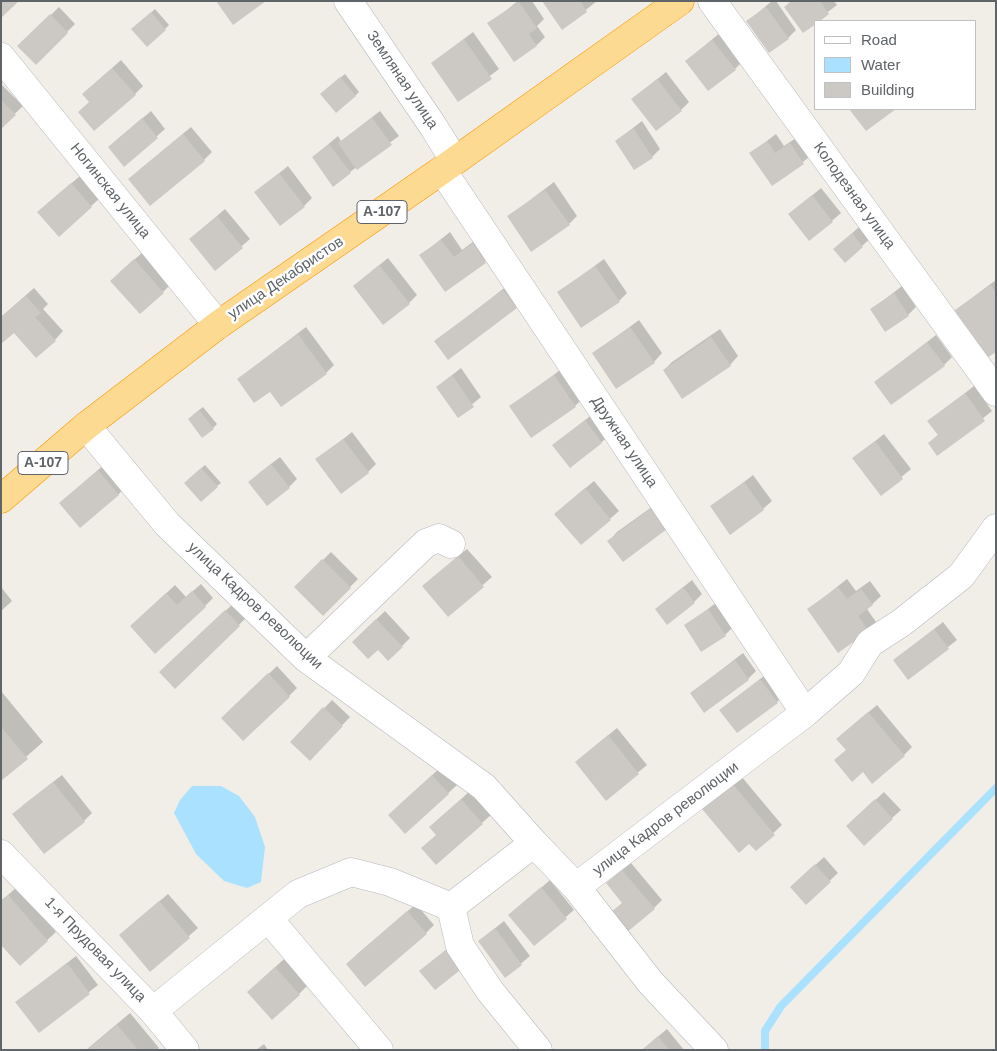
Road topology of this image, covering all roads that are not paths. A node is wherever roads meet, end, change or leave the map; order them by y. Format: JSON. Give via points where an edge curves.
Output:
{"nodes":[{"id":1,"x":348,"y":1,"type":"edge"},
{"id":2,"x":680,"y":1,"type":"edge"},
{"id":3,"x":712,"y":1,"type":"edge"},
{"id":4,"x":1,"y":57,"type":"edge"},
{"id":5,"x":448,"y":165,"type":"junction"},
{"id":6,"x":218,"y":325,"type":"junction"},
{"id":7,"x":996,"y":392,"type":"edge"},
{"id":8,"x":86,"y":426,"type":"junction"},
{"id":9,"x":1,"y":499,"type":"edge"},
{"id":10,"x":996,"y":528,"type":"edge"},
{"id":11,"x":451,"y":544,"type":"dead end"},
{"id":12,"x":306,"y":658,"type":"junction"},
{"id":13,"x":806,"y":713,"type":"junction"},
{"id":14,"x":534,"y":843,"type":"junction"},
{"id":15,"x":1,"y":854,"type":"edge"},
{"id":16,"x":576,"y":887,"type":"junction"},
{"id":17,"x":451,"y":907,"type":"junction"},
{"id":18,"x":268,"y":918,"type":"junction"},
{"id":19,"x":153,"y":1010,"type":"junction"},
{"id":20,"x":185,"y":1050,"type":"edge"},
{"id":21,"x":379,"y":1050,"type":"edge"},
{"id":22,"x":538,"y":1050,"type":"edge"},
{"id":23,"x":714,"y":1050,"type":"edge"}],
"edges":[{"from":1,"to":5,"type":"street","name":"Земляная улица","via":[[433,126]]},
{"from":2,"to":5,"type":"highway","name":"улица Декабристов","number":"А-107"},
{"from":3,"to":7,"type":"street","name":"Колодезная улица"},
{"from":4,"to":6,"type":"street","name":"Ногинская улица"},
{"from":5,"to":6,"type":"highway","name":"улица Декабристов","number":"А-107"},
{"from":5,"to":13,"type":"street","name":"Дружная улица"},
{"from":6,"to":8,"type":"highway","name":"улица Декабристов","number":"А-107"},
{"from":8,"to":9,"type":"highway","name":"улица Декабристов","number":"А-107"},
{"from":8,"to":12,"type":"street","name":"улица Кадров революции","via":[[167,524]]},
{"from":10,"to":13,"type":"street","name":"улица Кадров революции","via":[[961,576],[870,643],[851,673]]},
{"from":11,"to":12,"type":"street","via":[[439,538],[426,543]]},
{"from":12,"to":14,"type":"street","name":"улица Кадров революции","via":[[484,787]]},
{"from":13,"to":16,"type":"street","name":"улица Кадров революции"},
{"from":14,"to":16,"type":"street","name":"улица Кадров революции"},
{"from":14,"to":17,"type":"street"},
{"from":15,"to":19,"type":"street","name":"1-я Прудовая улица"},
{"from":16,"to":23,"type":"street","via":[[651,983]]},
{"from":17,"to":18,"type":"street","via":[[390,882],[351,872],[298,894]]},
{"from":17,"to":22,"type":"street","via":[[460,946],[490,991]]},
{"from":18,"to":19,"type":"street"},
{"from":18,"to":21,"type":"street"},
{"from":19,"to":20,"type":"street","name":"1-я Прудовая улица"}]}
